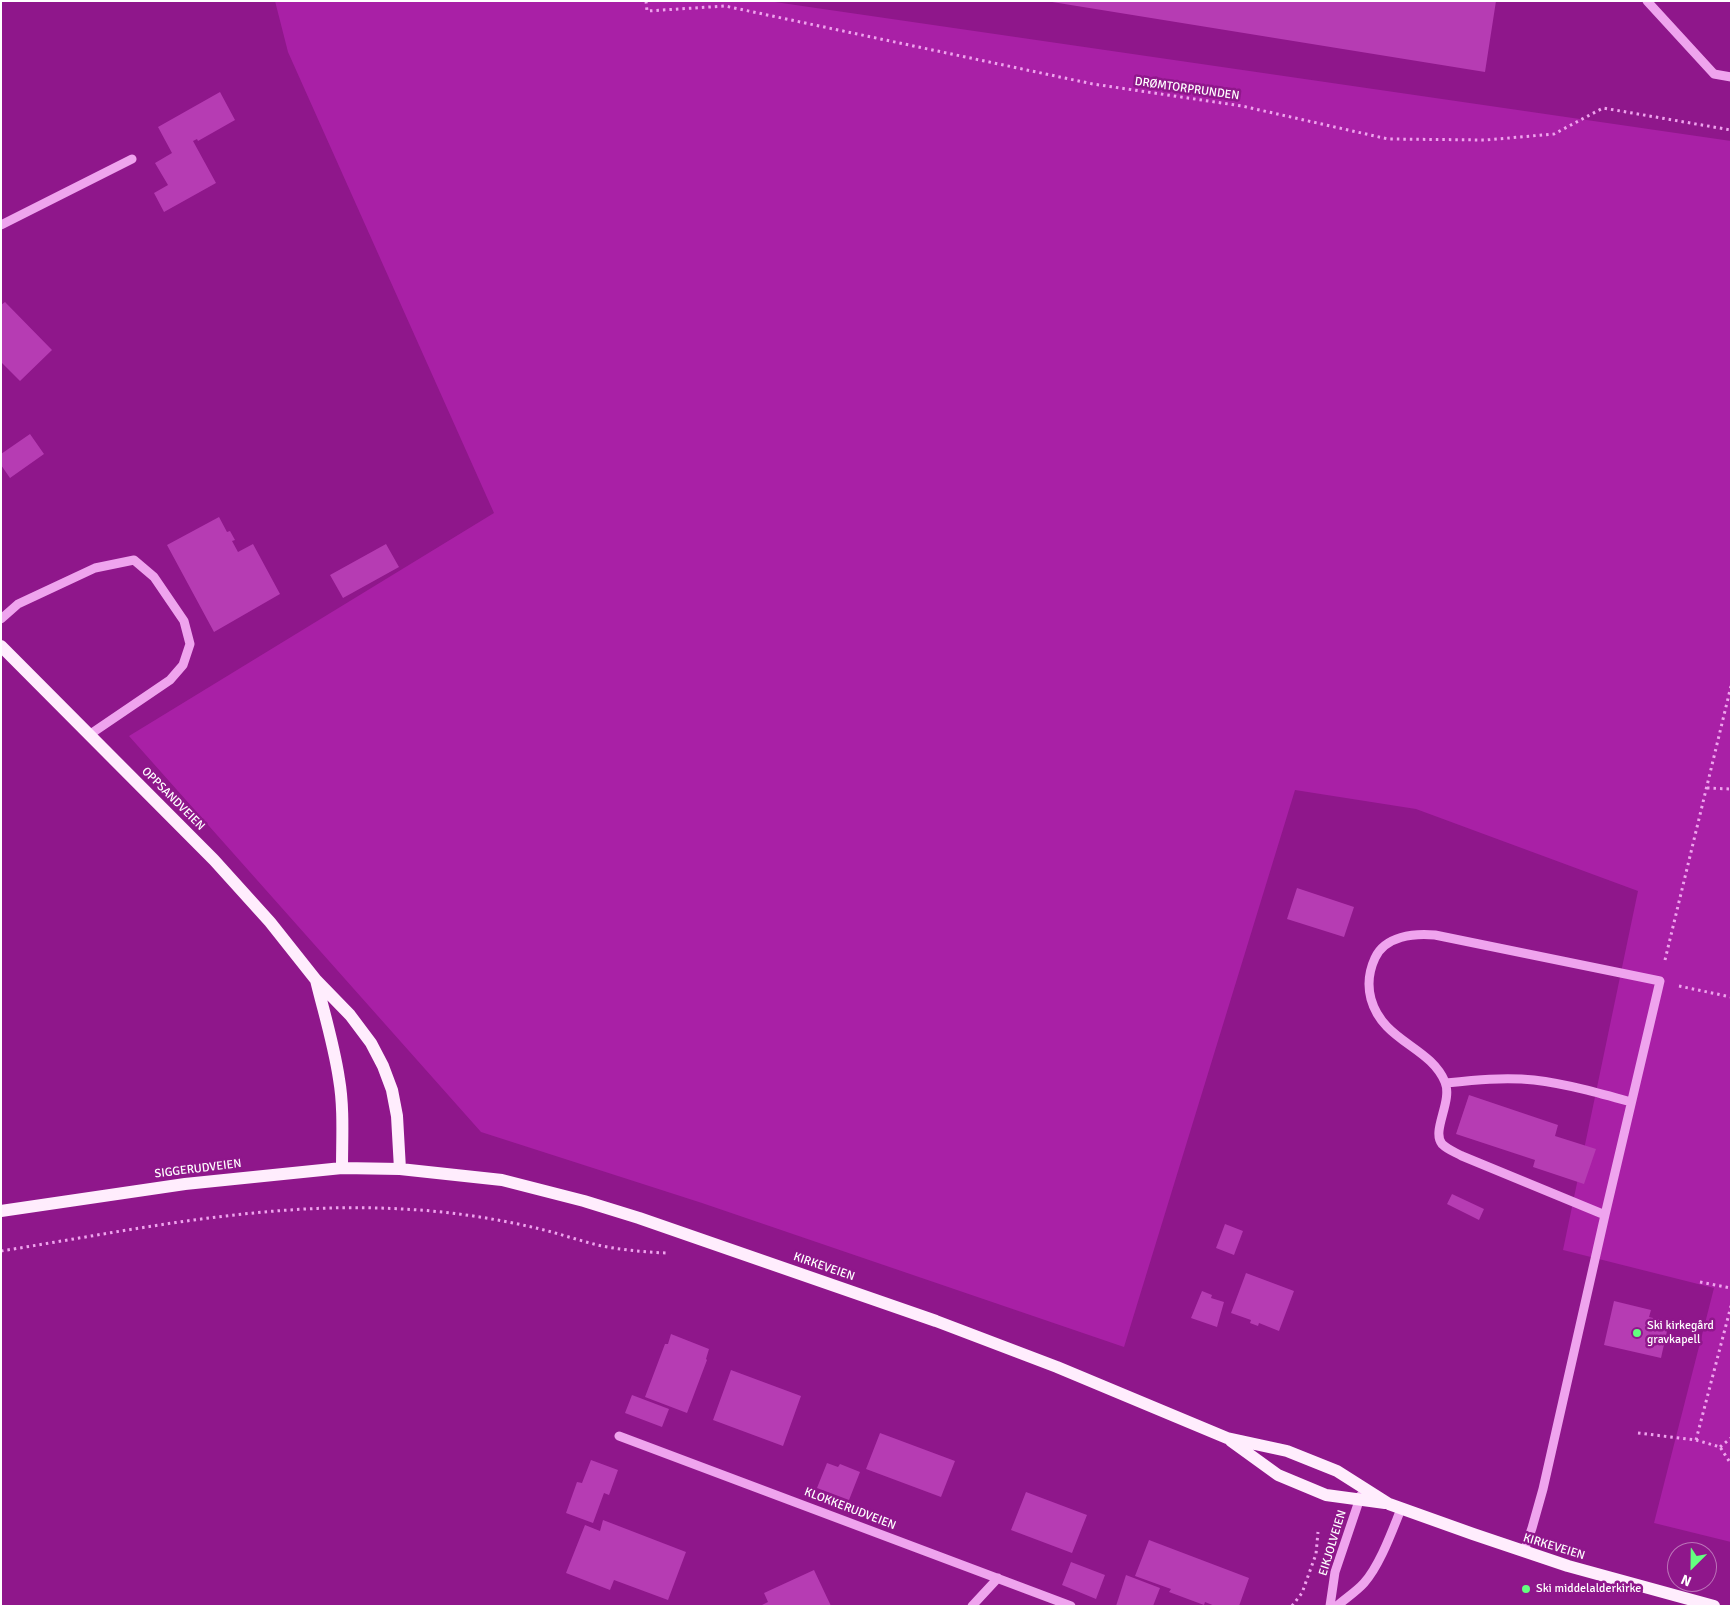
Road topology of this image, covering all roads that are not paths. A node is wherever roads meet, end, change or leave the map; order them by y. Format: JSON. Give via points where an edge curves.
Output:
{"nodes":[{"id":1,"x":1647,"y":1,"type":"edge"},
{"id":2,"x":1731,"y":77,"type":"edge"},
{"id":3,"x":132,"y":159,"type":"dead end"},
{"id":4,"x":1,"y":225,"type":"edge"},
{"id":5,"x":1,"y":619,"type":"edge"},
{"id":6,"x":1,"y":646,"type":"edge"},
{"id":7,"x":90,"y":735,"type":"junction"},
{"id":8,"x":316,"y":980,"type":"junction"},
{"id":9,"x":1446,"y":1083,"type":"junction"},
{"id":10,"x":1632,"y":1102,"type":"junction"},
{"id":11,"x":342,"y":1168,"type":"junction"},
{"id":12,"x":400,"y":1169,"type":"junction"},
{"id":13,"x":1,"y":1212,"type":"edge"},
{"id":14,"x":1604,"y":1215,"type":"junction"},
{"id":15,"x":620,"y":1436,"type":"dead end"},
{"id":16,"x":1227,"y":1438,"type":"junction"},
{"id":17,"x":1362,"y":1494,"type":"junction"},
{"id":18,"x":1395,"y":1506,"type":"junction"},
{"id":19,"x":1524,"y":1552,"type":"junction"},
{"id":20,"x":998,"y":1578,"type":"junction"},
{"id":21,"x":972,"y":1606,"type":"edge"},
{"id":22,"x":1071,"y":1606,"type":"edge"},
{"id":23,"x":1330,"y":1606,"type":"edge"},
{"id":24,"x":1337,"y":1606,"type":"edge"},
{"id":25,"x":1714,"y":1606,"type":"edge"}],
"edges":[{"from":1,"to":2,"type":"street","via":[[1714,74]]},
{"from":3,"to":4,"type":"street"},
{"from":5,"to":7,"type":"street","via":[[18,604],[95,568],[134,560],[154,577],[184,621],[190,644],[183,665],[170,680]]},
{"from":6,"to":7,"type":"main road","name":"OPPSANDVEIEN"},
{"from":7,"to":8,"type":"main road","name":"OPPSANDVEIEN","via":[[244,893]]},
{"from":8,"to":11,"type":"main road","name":"OPPSANDVEIEN","via":[[340,1079]]},
{"from":8,"to":12,"type":"main road","name":"OPPSANDVEIEN","via":[[350,1016],[371,1043],[383,1066],[397,1116]]},
{"from":9,"to":10,"type":"street","via":[[1533,1080],[1586,1089]]},
{"from":9,"to":10,"type":"street","via":[[1431,1062],[1379,1018],[1369,991],[1368,979],[1376,955],[1409,934],[1435,935],[1660,982]]},
{"from":9,"to":14,"type":"street","via":[[1445,1108],[1438,1136],[1448,1149]]},
{"from":10,"to":14,"type":"street"},
{"from":11,"to":12,"type":"main road","name":"SIGGERUDVEIEN"},
{"from":11,"to":13,"type":"main road","name":"SIGGERUDVEIEN","via":[[185,1184]]},
{"from":12,"to":16,"type":"main road","name":"KIRKEVEIEN","via":[[510,1182],[584,1200],[1001,1345]]},
{"from":14,"to":19,"type":"street","via":[[1541,1496]]},
{"from":15,"to":20,"type":"street","name":"KLOKKERUDVEIEN"},
{"from":16,"to":17,"type":"main road","name":"KIRKEVEIEN","via":[[1287,1451],[1337,1471]]},
{"from":16,"to":17,"type":"main road","name":"KIRKEVEIEN","via":[[1278,1474],[1326,1495]]},
{"from":17,"to":18,"type":"main road","name":"KIRKEVEIEN"},
{"from":17,"to":23,"type":"street","name":"EIKJOLVEIEN","via":[[1335,1572]]},
{"from":18,"to":19,"type":"main road","name":"KIRKEVEIEN"},
{"from":18,"to":24,"type":"street","via":[[1389,1538],[1368,1577]]},
{"from":19,"to":25,"type":"main road","name":"KIRKEVEIEN"},
{"from":20,"to":21,"type":"street"},
{"from":20,"to":22,"type":"street","name":"KLOKKERUDVEIEN"}]}
